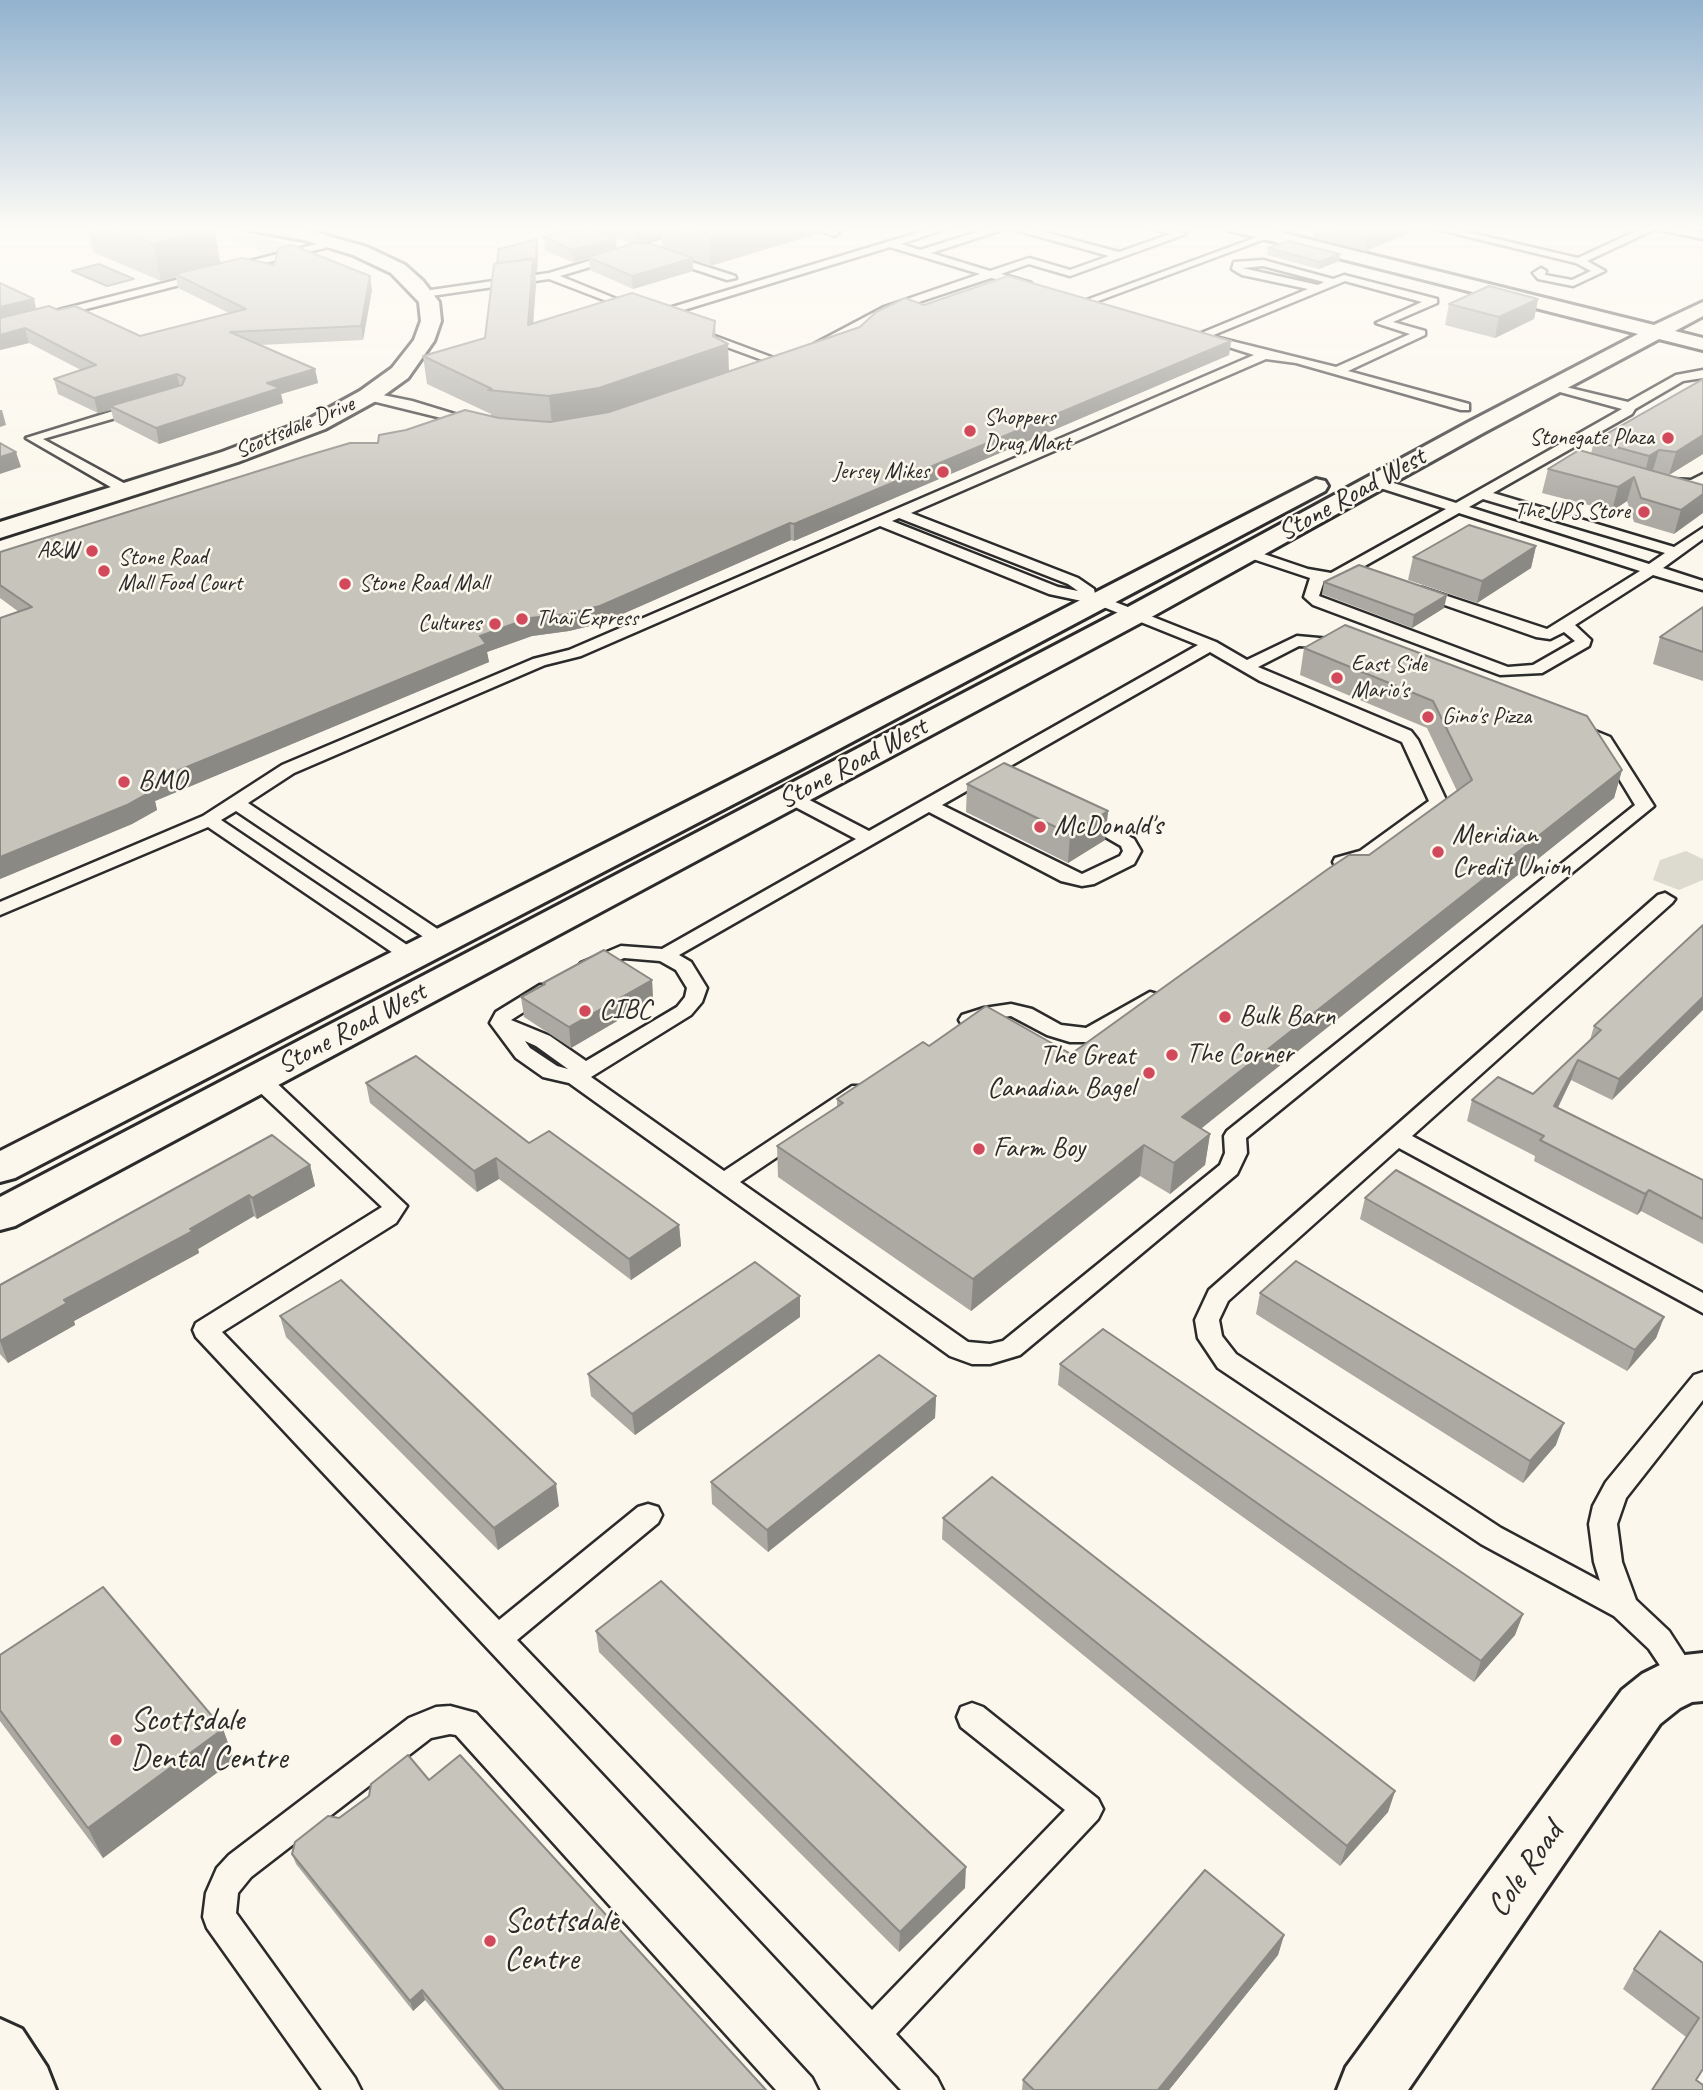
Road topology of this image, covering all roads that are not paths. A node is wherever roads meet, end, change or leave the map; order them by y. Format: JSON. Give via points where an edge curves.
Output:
{"nodes":[{"id":1,"x":18,"y":324,"type":"edge"},
{"id":2,"x":430,"y":324,"type":"edge"},
{"id":3,"x":663,"y":324,"type":"edge"},
{"id":4,"x":673,"y":324,"type":"edge"},
{"id":5,"x":860,"y":324,"type":"edge"},
{"id":6,"x":1222,"y":324,"type":"edge"},
{"id":7,"x":1384,"y":324,"type":"edge"},
{"id":8,"x":1650,"y":324,"type":"junction"},
{"id":9,"x":654,"y":326,"type":"edge"},
{"id":10,"x":0,"y":328,"type":"edge"},
{"id":11,"x":1703,"y":331,"type":"edge"},
{"id":12,"x":1603,"y":337,"type":"dead end"},
{"id":13,"x":1703,"y":344,"type":"edge"},
{"id":14,"x":806,"y":351,"type":"edge"},
{"id":15,"x":1265,"y":355,"type":"junction"},
{"id":16,"x":1337,"y":371,"type":"junction"},
{"id":17,"x":741,"y":374,"type":"edge"},
{"id":18,"x":1546,"y":374,"type":"junction"},
{"id":19,"x":1703,"y":374,"type":"edge"},
{"id":20,"x":1489,"y":395,"type":"dead end"},
{"id":21,"x":368,"y":396,"type":"junction"},
{"id":22,"x":156,"y":402,"type":"edge"},
{"id":23,"x":1629,"y":407,"type":"junction"},
{"id":24,"x":457,"y":417,"type":"junction"},
{"id":25,"x":1458,"y":417,"type":"junction"},
{"id":26,"x":488,"y":425,"type":"edge"},
{"id":27,"x":437,"y":426,"type":"edge"},
{"id":28,"x":1341,"y":472,"type":"dead end"},
{"id":29,"x":1650,"y":479,"type":"edge"},
{"id":30,"x":1376,"y":482,"type":"junction"},
{"id":31,"x":1700,"y":482,"type":"edge"},
{"id":32,"x":126,"y":490,"type":"junction"},
{"id":33,"x":1656,"y":492,"type":"edge"},
{"id":34,"x":1482,"y":494,"type":"junction"},
{"id":35,"x":1674,"y":497,"type":"edge"},
{"id":36,"x":1455,"y":507,"type":"junction"},
{"id":37,"x":901,"y":514,"type":"junction"},
{"id":38,"x":882,"y":522,"type":"junction"},
{"id":39,"x":0,"y":530,"type":"edge"},
{"id":40,"x":1703,"y":532,"type":"edge"},
{"id":41,"x":1675,"y":552,"type":"junction"},
{"id":42,"x":1249,"y":553,"type":"junction"},
{"id":43,"x":1351,"y":567,"type":"junction"},
{"id":44,"x":1651,"y":570,"type":"junction"},
{"id":45,"x":1377,"y":576,"type":"edge"},
{"id":46,"x":1318,"y":577,"type":"junction"},
{"id":47,"x":1402,"y":585,"type":"edge"},
{"id":48,"x":1703,"y":586,"type":"edge"},
{"id":49,"x":1100,"y":600,"type":"junction"},
{"id":50,"x":1136,"y":614,"type":"junction"},
{"id":51,"x":1566,"y":625,"type":"junction"},
{"id":52,"x":1210,"y":645,"type":"junction"},
{"id":53,"x":1361,"y":649,"type":"edge"},
{"id":54,"x":1247,"y":666,"type":"junction"},
{"id":55,"x":1553,"y":721,"type":"edge"},
{"id":56,"x":792,"y":761,"type":"junction"},
{"id":57,"x":986,"y":772,"type":"junction"},
{"id":58,"x":1011,"y":784,"type":"edge"},
{"id":59,"x":790,"y":797,"type":"junction"},
{"id":60,"x":236,"y":803,"type":"junction"},
{"id":61,"x":929,"y":805,"type":"junction"},
{"id":62,"x":1059,"y":807,"type":"edge"},
{"id":63,"x":209,"y":820,"type":"junction"},
{"id":64,"x":870,"y":839,"type":"junction"},
{"id":65,"x":1326,"y":873,"type":"edge"},
{"id":66,"x":1665,"y":899,"type":"dead end"},
{"id":67,"x":0,"y":909,"type":"edge"},
{"id":68,"x":665,"y":955,"type":"junction"},
{"id":69,"x":424,"y":962,"type":"junction"},
{"id":70,"x":1164,"y":988,"type":"edge"},
{"id":71,"x":955,"y":1029,"type":"edge"},
{"id":72,"x":226,"y":1051,"type":"junction"},
{"id":73,"x":581,"y":1074,"type":"junction"},
{"id":74,"x":881,"y":1077,"type":"edge"},
{"id":75,"x":259,"y":1079,"type":"junction"},
{"id":76,"x":1398,"y":1139,"type":"junction"},
{"id":77,"x":0,"y":1168,"type":"edge"},
{"id":78,"x":725,"y":1181,"type":"junction"},
{"id":79,"x":0,"y":1215,"type":"edge"},
{"id":80,"x":1703,"y":1304,"type":"edge"},
{"id":81,"x":1703,"y":1382,"type":"edge"},
{"id":82,"x":648,"y":1515,"type":"dead end"},
{"id":83,"x":1624,"y":1607,"type":"junction"},
{"id":84,"x":497,"y":1639,"type":"junction"},
{"id":85,"x":1694,"y":1678,"type":"edge"},
{"id":86,"x":972,"y":1717,"type":"dead end"},
{"id":87,"x":872,"y":2035,"type":"junction"},
{"id":88,"x":0,"y":2052,"type":"edge"},
{"id":89,"x":24,"y":2090,"type":"edge"},
{"id":90,"x":343,"y":2090,"type":"edge"},
{"id":91,"x":800,"y":2090,"type":"edge"},
{"id":92,"x":925,"y":2090,"type":"edge"},
{"id":93,"x":1370,"y":2090,"type":"edge"}],
"edges":[{"from":1,"to":10,"type":"lane"},
{"from":2,"to":21,"type":"main road","name":"Scottsdale Drive","via":[[424,341],[400,373]]},
{"from":3,"to":9,"type":"lane"},
{"from":4,"to":17,"type":"lane","via":[[781,360]]},
{"from":5,"to":14,"type":"lane"},
{"from":6,"to":15,"type":"lane","via":[[1194,334]]},
{"from":7,"to":16,"type":"lane","via":[[1421,333]]},
{"from":8,"to":11,"type":"main road"},
{"from":8,"to":12,"type":"main road","name":"Stone Road West"},
{"from":8,"to":13,"type":"main road"},
{"from":8,"to":18,"type":"main road","name":"Stone Road West"},
{"from":15,"to":16,"type":"lane"},
{"from":15,"to":25,"type":"lane","via":[[1284,365]]},
{"from":15,"to":37,"type":"lane"},
{"from":16,"to":25,"type":"lane"},
{"from":18,"to":23,"type":"lane"},
{"from":18,"to":25,"type":"main road","name":"Stone Road West"},
{"from":19,"to":23,"type":"lane","via":[[1680,378]]},
{"from":20,"to":25,"type":"main road","name":"Stone Road West"},
{"from":21,"to":24,"type":"lane"},
{"from":21,"to":32,"type":"main road","name":"Scottsdale Drive","via":[[295,433]]},
{"from":22,"to":32,"type":"lane","via":[[32,438]]},
{"from":23,"to":34,"type":"lane","via":[[1565,457],[1544,458]]},
{"from":24,"to":26,"type":"lane"},
{"from":24,"to":27,"type":"lane"},
{"from":25,"to":30,"type":"main road","name":"Stone Road West"},
{"from":28,"to":49,"type":"main road","name":"Stone Road West"},
{"from":29,"to":31,"type":"lane"},
{"from":30,"to":36,"type":"lane"},
{"from":30,"to":42,"type":"main road","name":"Stone Road West"},
{"from":32,"to":39,"type":"main road","name":"Scottsdale Drive"},
{"from":33,"to":35,"type":"lane"},
{"from":34,"to":36,"type":"lane"},
{"from":34,"to":41,"type":"lane"},
{"from":36,"to":43,"type":"lane"},
{"from":36,"to":44,"type":"lane"},
{"from":37,"to":38,"type":"lane"},
{"from":37,"to":49,"type":"lane","via":[[1073,581]]},
{"from":38,"to":49,"type":"lane","via":[[1054,590]]},
{"from":38,"to":60,"type":"lane","via":[[288,769]]},
{"from":40,"to":41,"type":"lane"},
{"from":41,"to":44,"type":"lane"},
{"from":42,"to":46,"type":"lane"},
{"from":42,"to":50,"type":"main road","name":"Stone Road West"},
{"from":43,"to":45,"type":"lane"},
{"from":43,"to":46,"type":"lane","via":[[1333,578]]},
{"from":44,"to":48,"type":"lane"},
{"from":44,"to":51,"type":"lane"},
{"from":46,"to":51,"type":"lane","via":[[1311,597],[1318,602],[1506,672],[1536,670],[1581,646],[1583,640]]},
{"from":47,"to":51,"type":"lane","via":[[1541,634]]},
{"from":49,"to":50,"type":"lane"},
{"from":49,"to":56,"type":"main road","name":"Stone Road West"},
{"from":50,"to":52,"type":"lane"},
{"from":50,"to":59,"type":"main road","name":"Stone Road West"},
{"from":52,"to":54,"type":"lane"},
{"from":52,"to":57,"type":"lane"},
{"from":53,"to":54,"type":"lane","via":[[1330,641],[1297,640]]},
{"from":54,"to":65,"type":"lane","via":[[1405,735],[1438,802],[1367,855],[1344,860]]},
{"from":55,"to":78,"type":"lane","via":[[1604,741],[1646,806],[1235,1136],[1236,1153],[1229,1169],[1011,1348],[990,1354],[959,1349]]},
{"from":56,"to":59,"type":"main road","via":[[787,777]]},
{"from":56,"to":69,"type":"main road","name":"Stone Road West"},
{"from":57,"to":58,"type":"lane"},
{"from":57,"to":61,"type":"lane"},
{"from":59,"to":64,"type":"lane"},
{"from":59,"to":69,"type":"main road","name":"Stone Road West"},
{"from":60,"to":63,"type":"lane"},
{"from":60,"to":69,"type":"lane"},
{"from":61,"to":62,"type":"lane","via":[[1068,877],[1094,878],[1127,860],[1132,851],[1120,836]]},
{"from":61,"to":64,"type":"lane"},
{"from":63,"to":67,"type":"lane"},
{"from":63,"to":69,"type":"lane"},
{"from":64,"to":68,"type":"lane"},
{"from":66,"to":76,"type":"lane"},
{"from":68,"to":73,"type":"lane","via":[[691,975],[697,988],[695,998],[684,1011]]},
{"from":68,"to":73,"type":"lane","via":[[621,952],[606,957],[508,1011],[500,1023],[543,1041]]},
{"from":69,"to":72,"type":"main road","name":"Stone Road West"},
{"from":69,"to":75,"type":"main road","name":"Stone Road West"},
{"from":70,"to":71,"type":"lane","via":[[1090,1035],[1054,1030],[1011,1010],[976,1015]]},
{"from":72,"to":75,"type":"main road"},
{"from":72,"to":77,"type":"main road","name":"Stone Road West"},
{"from":73,"to":78,"type":"lane"},
{"from":74,"to":78,"type":"lane"},
{"from":75,"to":79,"type":"main road","name":"Stone Road West"},
{"from":75,"to":84,"type":"lane","via":[[395,1206],[388,1217],[205,1330]]},
{"from":76,"to":80,"type":"lane"},
{"from":76,"to":83,"type":"lane","via":[[1218,1296],[1207,1320],[1210,1338],[1227,1361],[1491,1535]]},
{"from":81,"to":83,"type":"lane","via":[[1607,1506],[1603,1524],[1608,1562]]},
{"from":82,"to":84,"type":"lane"},
{"from":83,"to":85,"type":"lane"},
{"from":84,"to":87,"type":"lane"},
{"from":85,"to":93,"type":"main road","name":"Cole Road","via":[[1661,1691],[1641,1707]]},
{"from":86,"to":87,"type":"lane","via":[[1087,1808]]},
{"from":87,"to":92,"type":"lane"},
{"from":88,"to":89,"type":"main road"},
{"from":90,"to":91,"type":"lane","via":[[219,1917],[222,1893],[240,1866],[420,1728],[450,1720],[465,1723]]}]}
